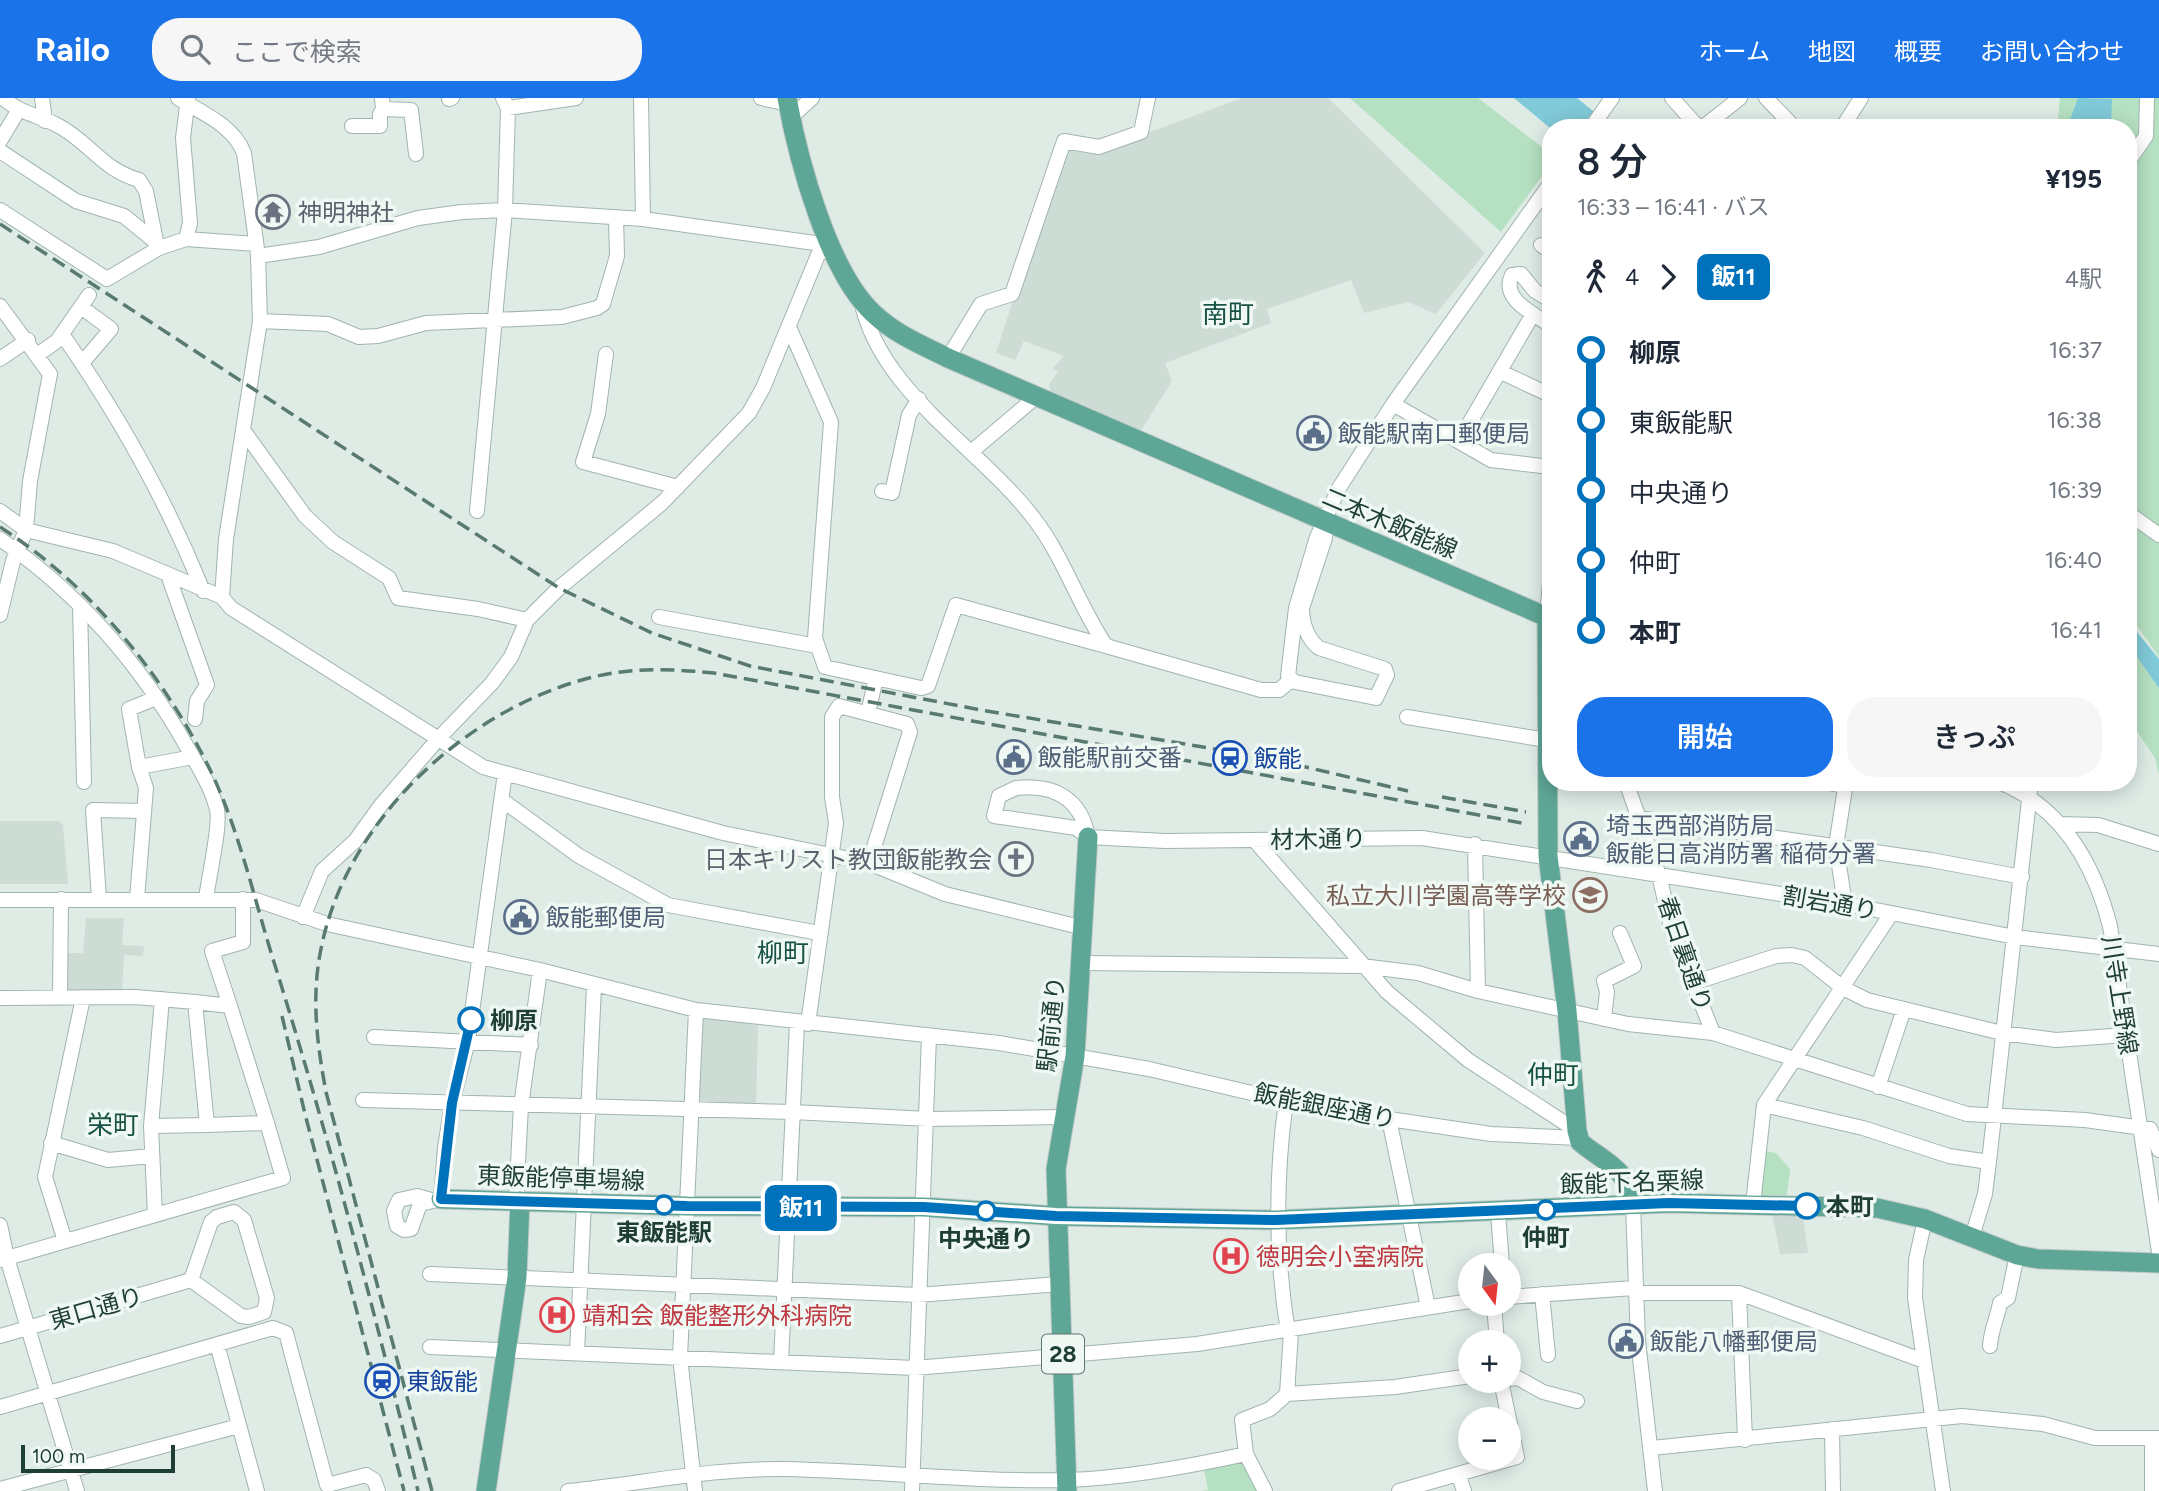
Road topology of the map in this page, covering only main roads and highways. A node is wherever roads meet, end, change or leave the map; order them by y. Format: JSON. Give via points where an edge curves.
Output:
{"nodes":[{"id":1,"x":788,"y":106,"type":"edge"},
{"id":2,"x":1542,"y":614,"type":"edge"},
{"id":3,"x":1548,"y":791,"type":"edge"},
{"id":4,"x":1088,"y":837,"type":"road end"},
{"id":5,"x":436,"y":1200,"type":"road end"},
{"id":6,"x":518,"y":1201,"type":"junction"},
{"id":7,"x":1633,"y":1205,"type":"junction"},
{"id":8,"x":1056,"y":1216,"type":"junction"},
{"id":9,"x":2159,"y":1263,"type":"edge"},
{"id":10,"x":1067,"y":1485,"type":"edge"},
{"id":11,"x":486,"y":1491,"type":"edge"}],
"edges":[{"from":1,"to":2,"type":"main road","name":"二本木飯能線","via":[[829,245],[846,281],[888,325],[1036,397]]},
{"from":3,"to":7,"type":"main road","via":[[1548,856],[1578,1135],[1613,1163],[1627,1183]]},
{"from":4,"to":8,"type":"main road","name":"駅前通り","via":[[1075,1056],[1056,1169]]},
{"from":5,"to":6,"type":"main road","name":"東飯能停車場線"},
{"from":6,"to":8,"type":"main road","name":"東飯能停車場線","via":[[924,1207]]},
{"from":6,"to":11,"type":"main road","via":[[517,1277]]},
{"from":7,"to":8,"type":"main road","name":"飯能下名栗線","via":[[1276,1220]]},
{"from":7,"to":9,"type":"main road","name":"飯能下名栗線","via":[[1877,1208],[1925,1219],[2017,1255]]},
{"from":8,"to":10,"type":"main road","number":"28"}]}
